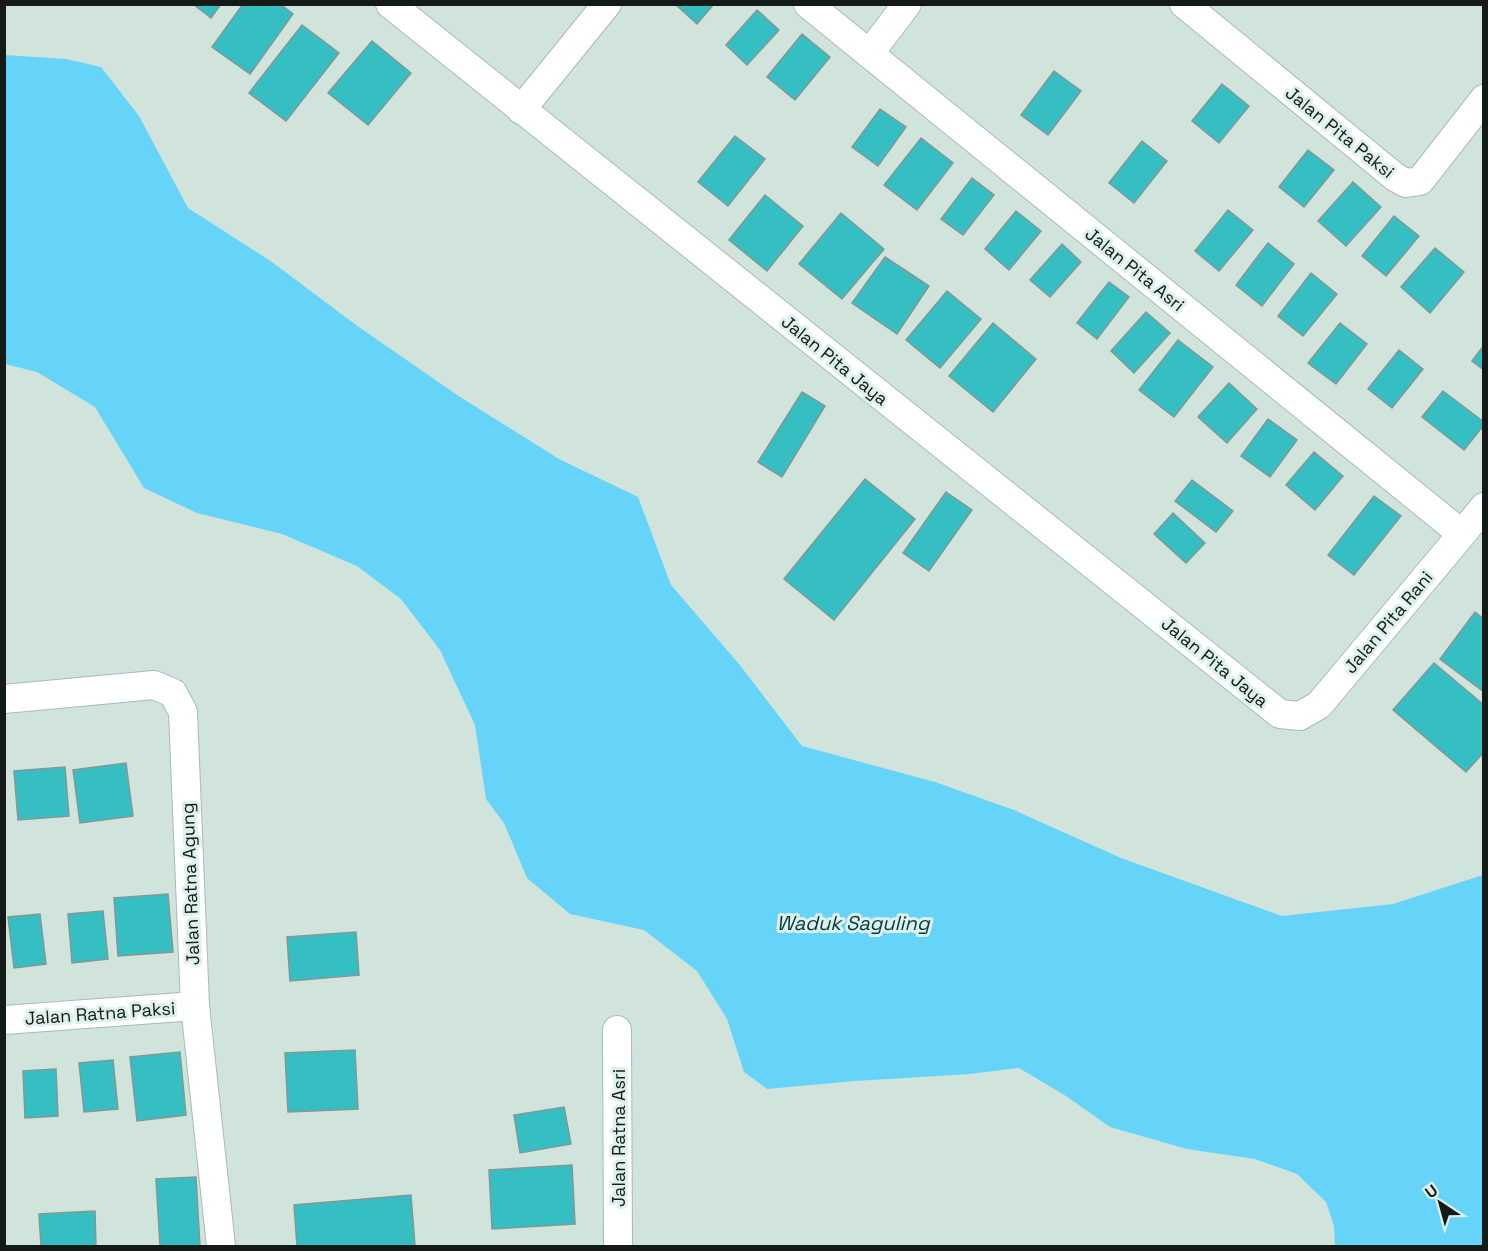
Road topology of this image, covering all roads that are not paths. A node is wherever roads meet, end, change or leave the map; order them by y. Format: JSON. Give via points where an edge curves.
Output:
{"nodes":[{"id":1,"x":390,"y":4,"type":"edge"},
{"id":2,"x":607,"y":4,"type":"edge"},
{"id":3,"x":808,"y":4,"type":"edge"},
{"id":4,"x":907,"y":4,"type":"edge"},
{"id":5,"x":1184,"y":4,"type":"edge"},
{"id":6,"x":869,"y":54,"type":"junction"},
{"id":7,"x":1484,"y":99,"type":"edge"},
{"id":8,"x":521,"y":110,"type":"junction"},
{"id":9,"x":1484,"y":507,"type":"edge"},
{"id":10,"x":1462,"y":534,"type":"junction"},
{"id":11,"x":4,"y":699,"type":"edge"},
{"id":12,"x":1281,"y":714,"type":"joint"},
{"id":13,"x":195,"y":1006,"type":"junction"},
{"id":14,"x":4,"y":1020,"type":"edge"},
{"id":15,"x":617,"y":1030,"type":"dead end"},
{"id":16,"x":221,"y":1246,"type":"edge"},
{"id":17,"x":618,"y":1246,"type":"edge"}],
"edges":[{"from":1,"to":8,"type":"street","name":"Jalan Pita Jaya"},
{"from":2,"to":8,"type":"street"},
{"from":3,"to":6,"type":"street","name":"Jalan Pita Asri"},
{"from":4,"to":6,"type":"street"},
{"from":5,"to":7,"type":"street","name":"Jalan Pita Paksi","via":[[1406,183],[1420,181]]},
{"from":6,"to":10,"type":"street","name":"Jalan Pita Asri"},
{"from":8,"to":12,"type":"street","name":"Jalan Pita Jaya"},
{"from":9,"to":10,"type":"street","name":"Jalan Pita Rani"},
{"from":10,"to":12,"type":"street","name":"Jalan Pita Rani","via":[[1319,705],[1300,716]]},
{"from":11,"to":13,"type":"street","name":"Jalan Ratna Agung","via":[[154,685],[173,693],[183,712]]},
{"from":13,"to":14,"type":"street","name":"Jalan Ratna Paksi"},
{"from":13,"to":16,"type":"street","name":"Jalan Ratna Agung"},
{"from":15,"to":17,"type":"street","name":"Jalan Ratna Asri"}]}
